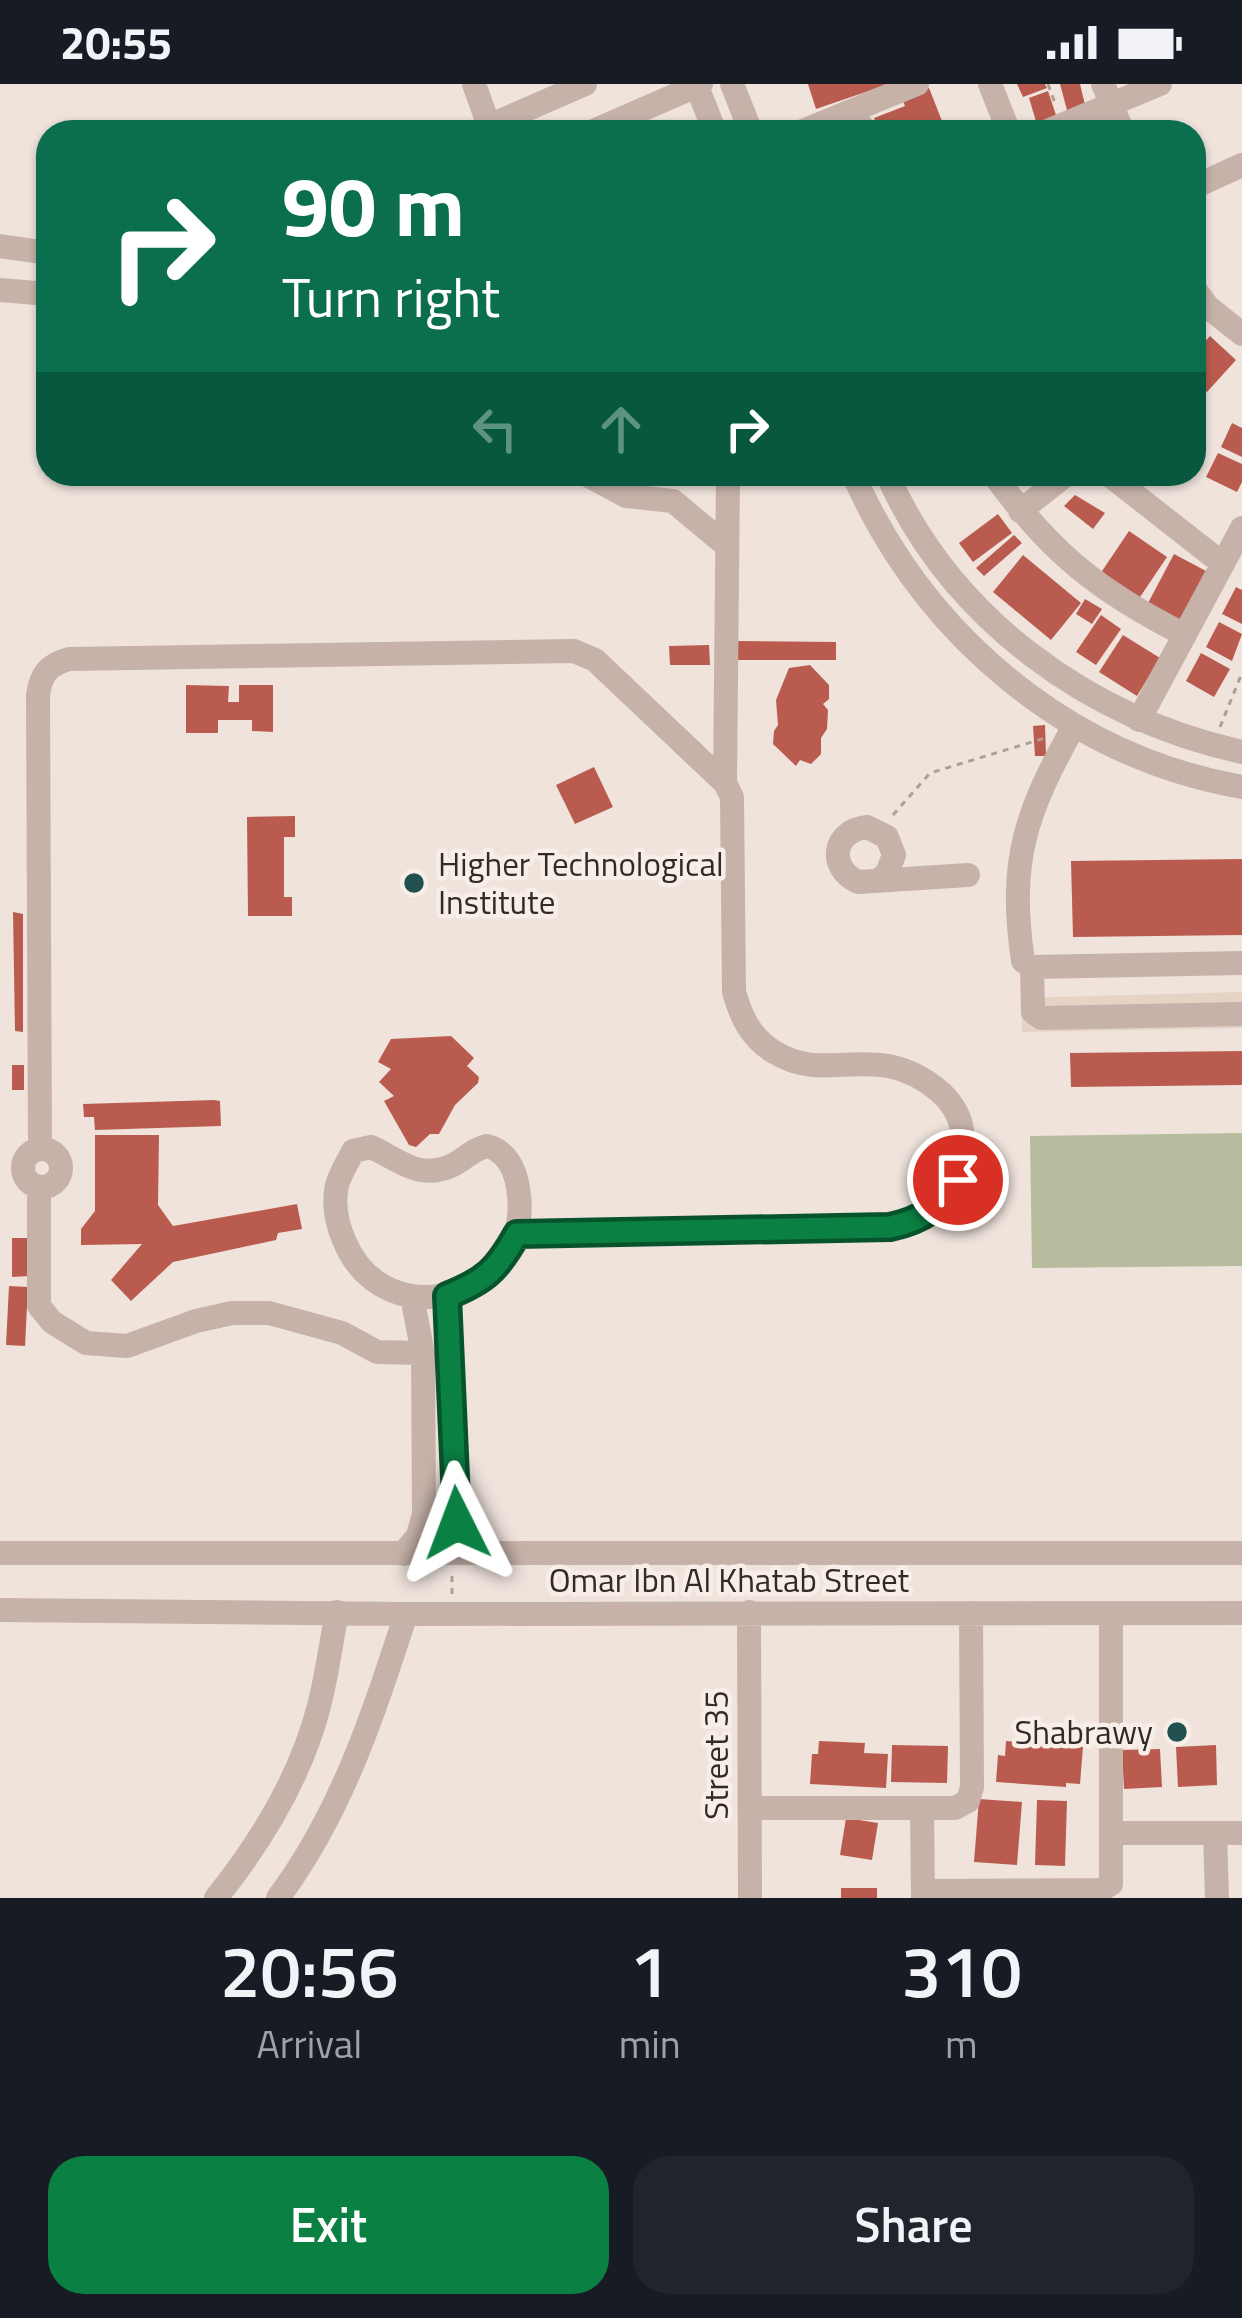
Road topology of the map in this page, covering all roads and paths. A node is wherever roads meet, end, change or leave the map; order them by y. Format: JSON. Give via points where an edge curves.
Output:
{"nodes":[{"id":1,"x":474,"y":84,"type":"edge"},
{"id":2,"x":585,"y":84,"type":"edge"},
{"id":3,"x":698,"y":84,"type":"edge"},
{"id":4,"x":732,"y":84,"type":"edge"},
{"id":5,"x":917,"y":84,"type":"edge"},
{"id":6,"x":990,"y":84,"type":"edge"},
{"id":7,"x":1160,"y":84,"type":"edge"},
{"id":8,"x":1108,"y":95,"type":"edge"},
{"id":9,"x":480,"y":120,"type":"edge"},
{"id":10,"x":503,"y":120,"type":"edge"},
{"id":11,"x":618,"y":120,"type":"edge"},
{"id":12,"x":712,"y":120,"type":"edge"},
{"id":13,"x":746,"y":120,"type":"edge"},
{"id":14,"x":861,"y":120,"type":"edge"},
{"id":15,"x":1005,"y":120,"type":"edge"},
{"id":16,"x":1065,"y":120,"type":"edge"},
{"id":17,"x":1242,"y":166,"type":"edge"},
{"id":18,"x":1206,"y":182,"type":"edge"},
{"id":19,"x":0,"y":246,"type":"edge"},
{"id":20,"x":36,"y":251,"type":"edge"},
{"id":21,"x":0,"y":290,"type":"edge"},
{"id":22,"x":36,"y":293,"type":"edge"},
{"id":23,"x":1206,"y":304,"type":"edge"},
{"id":24,"x":1242,"y":334,"type":"edge"},
{"id":25,"x":607,"y":486,"type":"edge"},
{"id":26,"x":858,"y":486,"type":"edge"},
{"id":27,"x":894,"y":486,"type":"edge"},
{"id":28,"x":1002,"y":486,"type":"edge"},
{"id":29,"x":1052,"y":486,"type":"edge"},
{"id":30,"x":1123,"y":486,"type":"edge"},
{"id":31,"x":728,"y":487,"type":"edge"},
{"id":32,"x":1020,"y":512,"type":"junction"},
{"id":33,"x":691,"y":515,"type":"junction"},
{"id":34,"x":1242,"y":528,"type":"edge"},
{"id":35,"x":727,"y":546,"type":"junction"},
{"id":36,"x":1223,"y":564,"type":"junction"},
{"id":37,"x":1185,"y":634,"type":"junction"},
{"id":38,"x":1242,"y":673,"type":"edge"},
{"id":39,"x":1139,"y":720,"type":"junction"},
{"id":40,"x":1074,"y":726,"type":"junction"},
{"id":41,"x":1212,"y":745,"type":"junction"},
{"id":42,"x":1242,"y":752,"type":"edge"},
{"id":43,"x":725,"y":783,"type":"junction"},
{"id":44,"x":1242,"y":788,"type":"edge"},
{"id":45,"x":880,"y":830,"type":"junction"},
{"id":46,"x":968,"y":875,"type":"dead end"},
{"id":47,"x":880,"y":879,"type":"junction"},
{"id":48,"x":1242,"y":963,"type":"edge"},
{"id":49,"x":1032,"y":967,"type":"junction"},
{"id":50,"x":1242,"y":1014,"type":"edge"},
{"id":51,"x":517,"y":1234,"type":"junction"},
{"id":52,"x":447,"y":1296,"type":"junction"},
{"id":53,"x":412,"y":1297,"type":"junction"},
{"id":54,"x":423,"y":1353,"type":"junction"},
{"id":55,"x":0,"y":1553,"type":"edge"},
{"id":56,"x":463,"y":1553,"type":"junction"},
{"id":57,"x":1242,"y":1553,"type":"edge"},
{"id":58,"x":403,"y":1554,"type":"junction"},
{"id":59,"x":0,"y":1610,"type":"edge"},
{"id":60,"x":337,"y":1612,"type":"junction"},
{"id":61,"x":749,"y":1612,"type":"junction"},
{"id":62,"x":971,"y":1613,"type":"junction"},
{"id":63,"x":1111,"y":1613,"type":"junction"},
{"id":64,"x":1242,"y":1613,"type":"edge"},
{"id":65,"x":406,"y":1614,"type":"junction"},
{"id":66,"x":452,"y":1614,"type":"junction"},
{"id":67,"x":749,"y":1808,"type":"junction"},
{"id":68,"x":922,"y":1808,"type":"junction"},
{"id":69,"x":1112,"y":1833,"type":"junction"},
{"id":70,"x":1242,"y":1833,"type":"edge"},
{"id":71,"x":1215,"y":1834,"type":"junction"},
{"id":72,"x":923,"y":1894,"type":"edge"},
{"id":73,"x":216,"y":1898,"type":"edge"},
{"id":74,"x":278,"y":1898,"type":"edge"},
{"id":75,"x":750,"y":1898,"type":"edge"},
{"id":76,"x":1216,"y":1898,"type":"edge"}],
"edges":[{"from":1,"to":9,"type":"street"},
{"from":2,"to":10,"type":"street"},
{"from":3,"to":11,"type":"street"},
{"from":3,"to":12,"type":"street"},
{"from":4,"to":13,"type":"street"},
{"from":5,"to":14,"type":"street"},
{"from":6,"to":15,"type":"street"},
{"from":7,"to":8,"type":"street"},
{"from":8,"to":16,"type":"street"},
{"from":17,"to":18,"type":"street"},
{"from":19,"to":20,"type":"street"},
{"from":21,"to":22,"type":"street"},
{"from":23,"to":24,"type":"street"},
{"from":25,"to":33,"type":"street","via":[[673,501]]},
{"from":26,"to":40,"type":"street","via":[[911,580],[961,638]]},
{"from":27,"to":39,"type":"street","via":[[935,558],[982,613],[1036,660]]},
{"from":28,"to":32,"type":"street"},
{"from":29,"to":32,"type":"street"},
{"from":30,"to":36,"type":"street"},
{"from":31,"to":33,"type":"street"},
{"from":31,"to":35,"type":"street"},
{"from":32,"to":37,"type":"street","via":[[1067,562]]},
{"from":33,"to":35,"type":"street"},
{"from":34,"to":36,"type":"street"},
{"from":35,"to":43,"type":"street"},
{"from":36,"to":37,"type":"street"},
{"from":37,"to":39,"type":"street"},
{"from":38,"to":41,"type":"path"},
{"from":39,"to":41,"type":"street"},
{"from":40,"to":44,"type":"street","via":[[1130,754]]},
{"from":40,"to":45,"type":"path","via":[[930,773]]},
{"from":40,"to":49,"type":"street","via":[[1035,800],[1020,854],[1022,957]]},
{"from":41,"to":42,"type":"street"},
{"from":43,"to":51,"type":"street","via":[[734,812],[734,992],[741,1015],[754,1035],[793,1061],[869,1061],[925,1079],[962,1123],[958,1180],[918,1221],[890,1227]]},
{"from":43,"to":54,"type":"street","via":[[595,660],[574,651],[69,659],[41,678],[40,1148],[22,1167],[39,1187],[39,1306],[86,1343],[127,1346],[184,1324],[269,1313],[377,1352]]},
{"from":45,"to":47,"type":"street","via":[[894,855]]},
{"from":45,"to":47,"type":"street","via":[[848,832],[837,857],[848,878]]},
{"from":46,"to":47,"type":"street"},
{"from":48,"to":49,"type":"street"},
{"from":49,"to":50,"type":"street","via":[[1033,1012],[1041,1018]]},
{"from":51,"to":52,"type":"street","via":[[477,1284]]},
{"from":51,"to":53,"type":"street","via":[[518,1183],[500,1149],[475,1148],[427,1172],[371,1147],[352,1151],[337,1185],[344,1240],[377,1283]]},
{"from":52,"to":53,"type":"street"},
{"from":52,"to":56,"type":"street"},
{"from":53,"to":54,"type":"street"},
{"from":54,"to":58,"type":"street","via":[[423,1526]]},
{"from":55,"to":58,"type":"street","name":"Omar Ibn Al Khatab Street"},
{"from":56,"to":57,"type":"street","name":"Omar Ibn Al Khatab Street"},
{"from":56,"to":58,"type":"street","name":"Omar Ibn Al Khatab Street"},
{"from":56,"to":66,"type":"path"},
{"from":59,"to":60,"type":"street","name":"Omar Ibn Al Khatab Street"},
{"from":60,"to":65,"type":"street","name":"Omar Ibn Al Khatab Street"},
{"from":60,"to":73,"type":"street","via":[[298,1765]]},
{"from":61,"to":62,"type":"street","name":"Omar Ibn Al Khatab Street"},
{"from":61,"to":66,"type":"street","name":"Omar Ibn Al Khatab Street"},
{"from":61,"to":67,"type":"street","name":"Street 35"},
{"from":62,"to":63,"type":"street","name":"Omar Ibn Al Khatab Street"},
{"from":62,"to":68,"type":"street","via":[[971,1795],[956,1808]]},
{"from":63,"to":64,"type":"street","name":"Omar Ibn Al Khatab Street"},
{"from":63,"to":69,"type":"street"},
{"from":65,"to":66,"type":"street","name":"Omar Ibn Al Khatab Street"},
{"from":65,"to":74,"type":"street","via":[[351,1774]]},
{"from":67,"to":68,"type":"street"},
{"from":67,"to":75,"type":"street","name":"Street 35"},
{"from":68,"to":72,"type":"street"},
{"from":69,"to":71,"type":"street"},
{"from":69,"to":72,"type":"street","via":[[1113,1879],[1101,1890]]},
{"from":70,"to":71,"type":"street"},
{"from":71,"to":76,"type":"street"}]}
